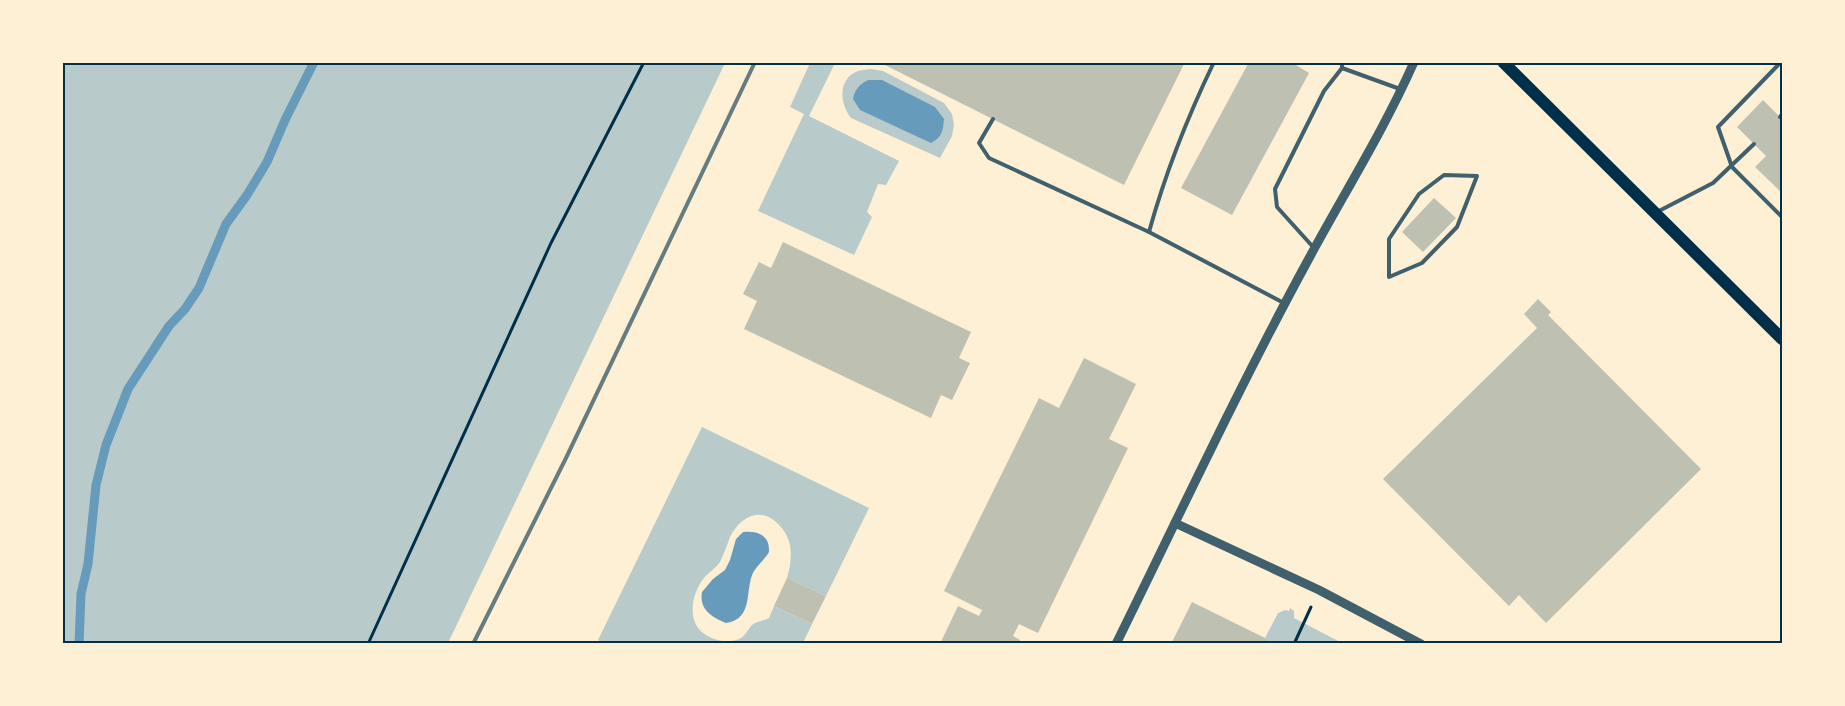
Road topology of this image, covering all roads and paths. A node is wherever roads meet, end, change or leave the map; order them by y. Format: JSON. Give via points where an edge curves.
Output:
{"nodes":[{"id":1,"x":644,"y":62,"type":"edge"},
{"id":2,"x":1214,"y":62,"type":"edge"},
{"id":3,"x":1342,"y":62,"type":"edge"},
{"id":4,"x":1414,"y":62,"type":"edge"},
{"id":5,"x":1503,"y":62,"type":"edge"},
{"id":6,"x":1781,"y":62,"type":"edge"},
{"id":7,"x":1342,"y":68,"type":"junction"},
{"id":8,"x":1402,"y":90,"type":"junction"},
{"id":9,"x":993,"y":119,"type":"dead end"},
{"id":10,"x":1754,"y":144,"type":"dead end"},
{"id":11,"x":1732,"y":167,"type":"junction"},
{"id":12,"x":1477,"y":176,"type":"joint"},
{"id":13,"x":1655,"y":213,"type":"junction"},
{"id":14,"x":1782,"y":217,"type":"edge"},
{"id":15,"x":1149,"y":232,"type":"junction"},
{"id":16,"x":1314,"y":248,"type":"junction"},
{"id":17,"x":1285,"y":304,"type":"junction"},
{"id":18,"x":1782,"y":337,"type":"edge"},
{"id":19,"x":1175,"y":523,"type":"junction"},
{"id":20,"x":1319,"y":590,"type":"junction"},
{"id":21,"x":368,"y":644,"type":"edge"},
{"id":22,"x":1116,"y":644,"type":"edge"},
{"id":23,"x":1294,"y":644,"type":"edge"},
{"id":24,"x":1421,"y":644,"type":"edge"}],
"edges":[{"from":1,"to":21,"type":"path","via":[[551,243]]},
{"from":2,"to":15,"type":"lane","via":[[1160,194]]},
{"from":3,"to":7,"type":"lane"},
{"from":4,"to":8,"type":"street"},
{"from":5,"to":13,"type":"main road"},
{"from":6,"to":11,"type":"lane","via":[[1718,127]]},
{"from":7,"to":8,"type":"lane"},
{"from":7,"to":16,"type":"lane","via":[[1324,91],[1275,189],[1277,207]]},
{"from":8,"to":16,"type":"street"},
{"from":9,"to":15,"type":"lane","via":[[979,143],[989,158]]},
{"from":10,"to":11,"type":"lane"},
{"from":11,"to":13,"type":"lane","via":[[1713,183]]},
{"from":11,"to":14,"type":"lane"},
{"from":12,"to":12,"type":"lane","via":[[1444,175],[1419,194],[1389,239],[1389,277],[1422,263],[1457,226]]},
{"from":13,"to":18,"type":"main road"},
{"from":15,"to":17,"type":"lane"},
{"from":16,"to":17,"type":"street"},
{"from":17,"to":19,"type":"street"},
{"from":19,"to":20,"type":"street"},
{"from":19,"to":22,"type":"street"},
{"from":20,"to":23,"type":"path"},
{"from":20,"to":24,"type":"street"}]}
